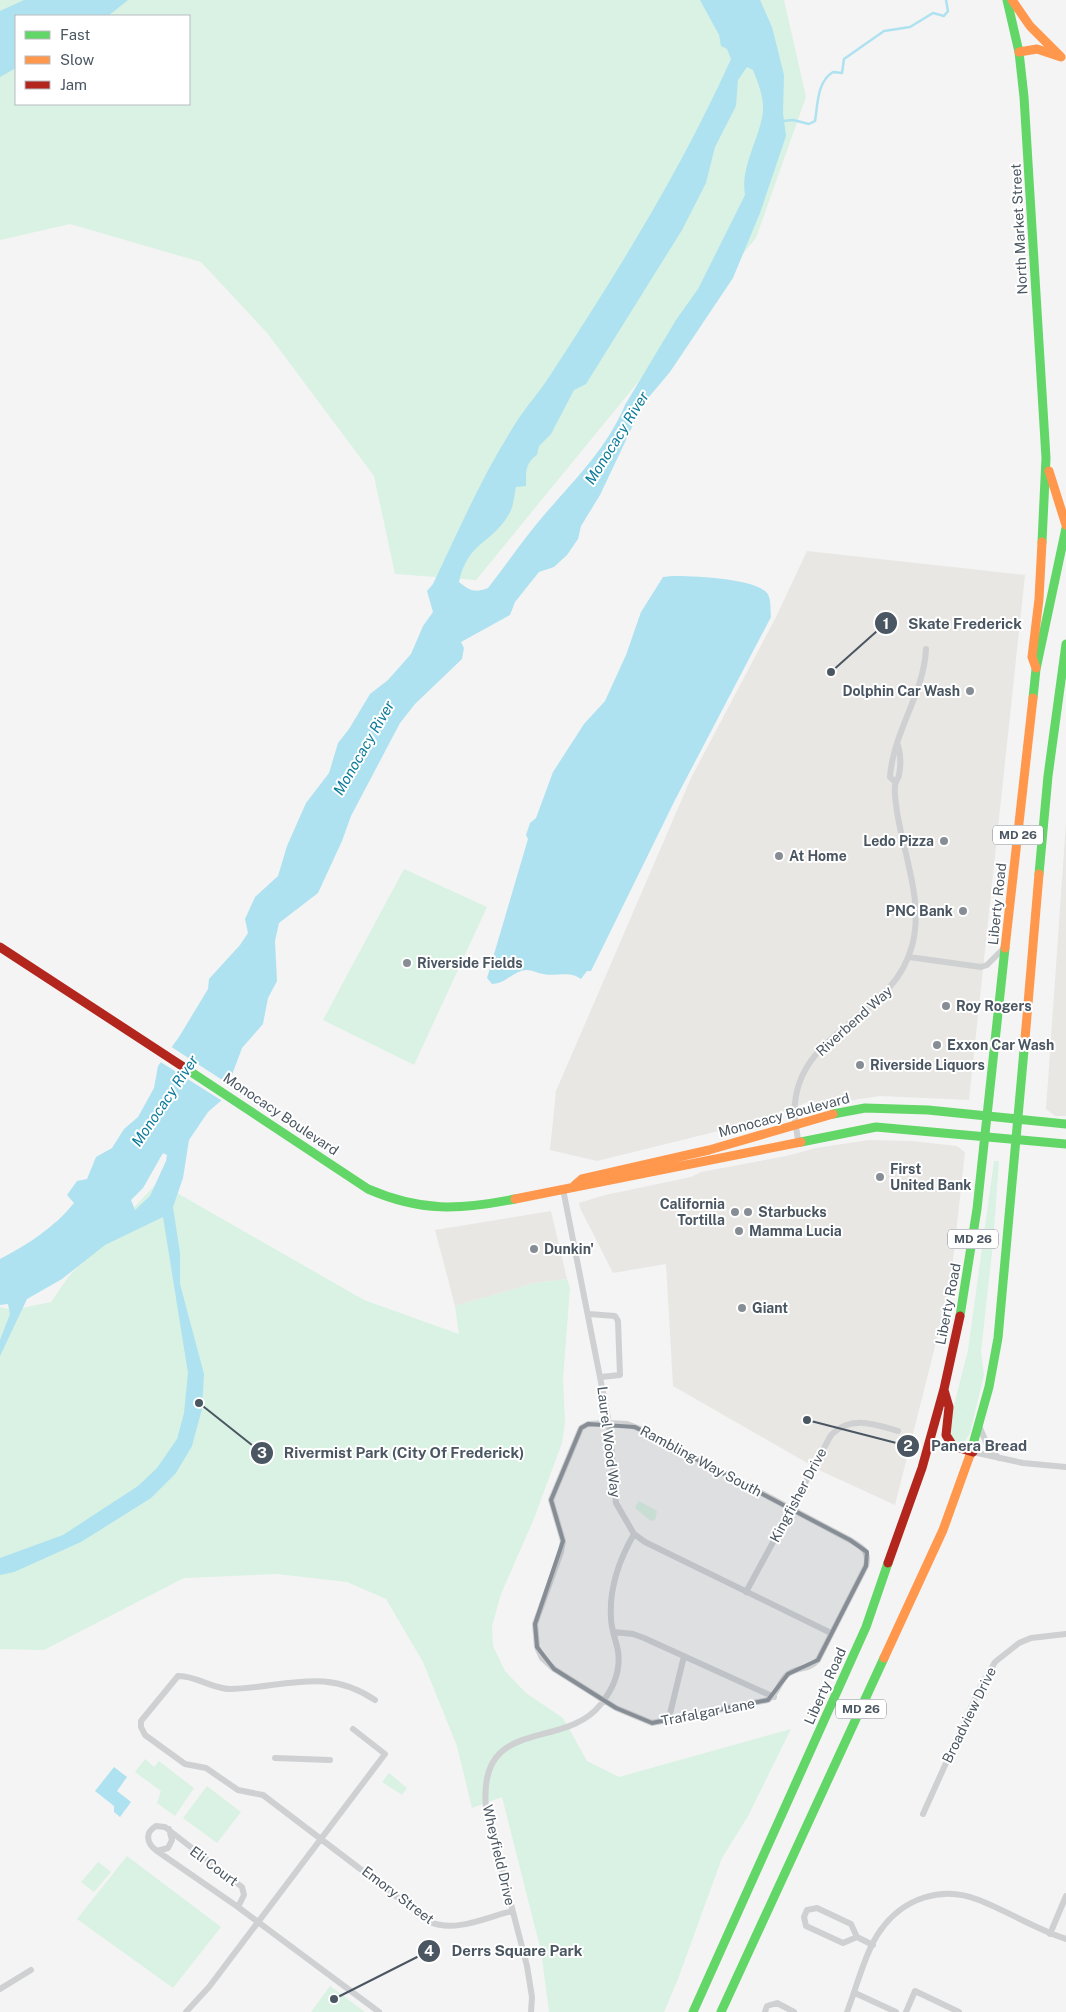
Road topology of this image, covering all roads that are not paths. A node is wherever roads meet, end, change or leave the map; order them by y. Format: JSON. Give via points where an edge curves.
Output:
{"nodes":[{"id":1,"x":1007,"y":0,"type":"edge"},
{"id":2,"x":1012,"y":0,"type":"edge"},
{"id":3,"x":1018,"y":52,"type":"junction"},
{"id":4,"x":1063,"y":57,"type":"edge"},
{"id":5,"x":1046,"y":458,"type":"junction"},
{"id":6,"x":1066,"y":526,"type":"edge"},
{"id":7,"x":1066,"y":644,"type":"edge"},
{"id":8,"x":926,"y":649,"type":"dead end"},
{"id":9,"x":1036,"y":669,"type":"junction"},
{"id":10,"x":1006,"y":946,"type":"junction"},
{"id":11,"x":0,"y":947,"type":"edge"},
{"id":12,"x":908,"y":957,"type":"junction"},
{"id":13,"x":988,"y":1116,"type":"junction"},
{"id":14,"x":1017,"y":1119,"type":"junction"},
{"id":15,"x":796,"y":1124,"type":"junction"},
{"id":16,"x":1066,"y":1124,"type":"edge"},
{"id":17,"x":986,"y":1136,"type":"junction"},
{"id":18,"x":1015,"y":1139,"type":"junction"},
{"id":19,"x":798,"y":1141,"type":"junction"},
{"id":20,"x":1066,"y":1144,"type":"edge"},
{"id":21,"x":575,"y":1186,"type":"junction"},
{"id":22,"x":562,"y":1189,"type":"junction"},
{"id":23,"x":589,"y":1314,"type":"junction"},
{"id":24,"x":601,"y":1377,"type":"junction"},
{"id":25,"x":944,"y":1389,"type":"junction"},
{"id":26,"x":609,"y":1423,"type":"junction"},
{"id":27,"x":980,"y":1428,"type":"junction"},
{"id":28,"x":898,"y":1431,"type":"dead end"},
{"id":29,"x":973,"y":1452,"type":"junction"},
{"id":30,"x":1000,"y":1459,"type":"junction"},
{"id":31,"x":1066,"y":1467,"type":"edge"},
{"id":32,"x":790,"y":1508,"type":"junction"},
{"id":33,"x":634,"y":1534,"type":"junction"},
{"id":34,"x":746,"y":1592,"type":"junction"},
{"id":35,"x":614,"y":1632,"type":"junction"},
{"id":36,"x":831,"y":1633,"type":"junction"},
{"id":37,"x":1066,"y":1634,"type":"edge"},
{"id":38,"x":684,"y":1656,"type":"junction"},
{"id":39,"x":774,"y":1697,"type":"junction"},
{"id":40,"x":375,"y":1700,"type":"dead end"},
{"id":41,"x":604,"y":1700,"type":"junction"},
{"id":42,"x":668,"y":1722,"type":"junction"},
{"id":43,"x":353,"y":1729,"type":"dead end"},
{"id":44,"x":275,"y":1758,"type":"dead end"},
{"id":45,"x":330,"y":1760,"type":"dead end"},
{"id":46,"x":923,"y":1814,"type":"dead end"},
{"id":47,"x":169,"y":1829,"type":"junction"},
{"id":48,"x":321,"y":1838,"type":"junction"},
{"id":49,"x":157,"y":1851,"type":"junction"},
{"id":50,"x":1066,"y":1896,"type":"edge"},
{"id":51,"x":238,"y":1907,"type":"junction"},
{"id":52,"x":512,"y":1911,"type":"junction"},
{"id":53,"x":258,"y":1922,"type":"junction"},
{"id":54,"x":1050,"y":1934,"type":"junction"},
{"id":55,"x":857,"y":1937,"type":"junction"},
{"id":56,"x":1066,"y":1939,"type":"edge"},
{"id":57,"x":873,"y":1945,"type":"junction"},
{"id":58,"x":31,"y":1970,"type":"dead end"},
{"id":59,"x":0,"y":1989,"type":"edge"},
{"id":60,"x":854,"y":1993,"type":"junction"},
{"id":61,"x":190,"y":2011,"type":"edge"},
{"id":62,"x":379,"y":2012,"type":"edge"},
{"id":63,"x":531,"y":2012,"type":"edge"},
{"id":64,"x":693,"y":2012,"type":"edge"},
{"id":65,"x":721,"y":2012,"type":"edge"},
{"id":66,"x":765,"y":2012,"type":"edge"},
{"id":67,"x":794,"y":2012,"type":"edge"},
{"id":68,"x":847,"y":2012,"type":"edge"},
{"id":69,"x":896,"y":2012,"type":"edge"},
{"id":70,"x":906,"y":2012,"type":"edge"},
{"id":71,"x":959,"y":2012,"type":"edge"}],
"edges":[{"from":1,"to":3,"type":"main road","name":"North Market Street"},
{"from":2,"to":4,"type":"main road","via":[[1030,26]]},
{"from":3,"to":4,"type":"main road","via":[[1037,49]]},
{"from":3,"to":5,"type":"main road","name":"North Market Street","via":[[1026,124]]},
{"from":5,"to":6,"type":"main road","name":"North Market Street"},
{"from":5,"to":9,"type":"main road","name":"North Market Street","via":[[1039,599],[1032,657]]},
{"from":6,"to":9,"type":"main road","name":"Liberty Road","number":"MD 26"},
{"from":7,"to":14,"type":"main road","number":"MD 26","via":[[1051,743]]},
{"from":8,"to":12,"type":"street","name":"Riverbend Way","via":[[922,678],[898,745],[901,754],[899,778],[895,782],[916,911],[915,936]]},
{"from":9,"to":10,"type":"main road","name":"Liberty Road","number":"MD 26"},
{"from":10,"to":12,"type":"street","via":[[981,967]]},
{"from":10,"to":13,"type":"main road","name":"Liberty Road","number":"MD 26"},
{"from":11,"to":22,"type":"main road","name":"Monocacy Boulevard","via":[[368,1189],[396,1201],[424,1207],[467,1207]]},
{"from":12,"to":15,"type":"street","name":"Riverbend Way","via":[[887,993],[831,1037],[813,1058],[797,1090],[794,1106]]},
{"from":13,"to":14,"type":"main road","name":"Monocacy Boulevard"},
{"from":13,"to":15,"type":"main road","name":"Monocacy Boulevard","via":[[878,1107],[840,1112]]},
{"from":13,"to":17,"type":"main road","name":"Liberty Road","number":"MD 26"},
{"from":14,"to":16,"type":"main road","name":"Monocacy Boulevard"},
{"from":14,"to":18,"type":"main road","number":"MD 26"},
{"from":15,"to":19,"type":"street","name":"Riverbend Way"},
{"from":15,"to":21,"type":"main road","name":"Monocacy Boulevard","via":[[702,1151],[582,1179]]},
{"from":17,"to":18,"type":"main road","name":"Monocacy Boulevard"},
{"from":17,"to":19,"type":"main road","name":"Monocacy Boulevard","via":[[876,1127]]},
{"from":17,"to":25,"type":"main road","name":"Liberty Road","number":"MD 26","via":[[968,1272]]},
{"from":18,"to":20,"type":"main road","name":"Monocacy Boulevard"},
{"from":18,"to":27,"type":"main road","number":"MD 26","via":[[998,1338]]},
{"from":19,"to":21,"type":"main road","name":"Monocacy Boulevard","via":[[585,1187]]},
{"from":21,"to":22,"type":"main road","name":"Monocacy Boulevard"},
{"from":22,"to":23,"type":"street","name":"Laurel Wood Way"},
{"from":23,"to":24,"type":"street","name":"Laurel Wood Way"},
{"from":23,"to":24,"type":"street","via":[[615,1316],[618,1321],[620,1375]]},
{"from":24,"to":26,"type":"street","name":"Laurel Wood Way"},
{"from":25,"to":29,"type":"main road","via":[[949,1407],[946,1435],[953,1446]]},
{"from":25,"to":64,"type":"main road","name":"Liberty Road","number":"MD 26","via":[[922,1468],[869,1620]]},
{"from":26,"to":32,"type":"street","name":"Rambling Way South","via":[[627,1424],[643,1430]]},
{"from":26,"to":33,"type":"street","name":"Laurel Wood Way","via":[[616,1503]]},
{"from":26,"to":41,"type":"street","name":"Trafalgar Lane","via":[[588,1424],[582,1428],[551,1500],[563,1541],[535,1624],[542,1658]]},
{"from":27,"to":29,"type":"main road","number":"MD 26"},
{"from":27,"to":30,"type":"street","via":[[989,1449]]},
{"from":28,"to":32,"type":"street","name":"Kingfisher Drive","via":[[862,1422],[854,1422],[835,1431]]},
{"from":29,"to":30,"type":"street"},
{"from":29,"to":65,"type":"main road","number":"MD 26","via":[[943,1530]]},
{"from":30,"to":31,"type":"street"},
{"from":32,"to":34,"type":"street","name":"Kingfisher Drive"},
{"from":32,"to":36,"type":"street","name":"Rambling Way South","via":[[858,1545],[868,1557]]},
{"from":33,"to":34,"type":"street","name":"Laurel Wood Way","via":[[657,1549]]},
{"from":33,"to":35,"type":"street","name":"Wheyfield Drive","via":[[615,1577],[611,1608]]},
{"from":34,"to":36,"type":"street","name":"Laurel Wood Way"},
{"from":35,"to":38,"type":"street","via":[[633,1634]]},
{"from":35,"to":41,"type":"street","name":"Wheyfield Drive","via":[[619,1664],[612,1688]]},
{"from":36,"to":39,"type":"street","via":[[814,1664],[788,1674]]},
{"from":37,"to":46,"type":"street","name":"Broadview Drive","via":[[1031,1638],[1018,1643],[995,1662],[978,1690]]},
{"from":38,"to":39,"type":"street"},
{"from":38,"to":42,"type":"street"},
{"from":39,"to":42,"type":"street","name":"Trafalgar Lane"},
{"from":40,"to":48,"type":"street","name":"Emory Street","via":[[337,1682],[289,1681],[228,1689],[178,1676],[142,1721],[145,1735],[185,1764],[206,1768],[238,1790],[263,1795]]},
{"from":41,"to":42,"type":"street","name":"Trafalgar Lane","via":[[652,1723]]},
{"from":41,"to":52,"type":"street","name":"Wheyfield Drive","via":[[581,1720],[517,1741],[506,1748],[490,1767],[486,1808]]},
{"from":43,"to":48,"type":"street","via":[[385,1754]]},
{"from":44,"to":45,"type":"street"},
{"from":47,"to":49,"type":"street","name":"Eli Court","via":[[171,1844]]},
{"from":47,"to":49,"type":"street","via":[[161,1826],[150,1831],[150,1845]]},
{"from":47,"to":51,"type":"street","name":"Eli Court","via":[[242,1886],[244,1895]]},
{"from":48,"to":52,"type":"street","name":"Emory Street","via":[[423,1917],[438,1925],[452,1926]]},
{"from":48,"to":53,"type":"street"},
{"from":49,"to":51,"type":"street","name":"Eli Court"},
{"from":50,"to":54,"type":"street"},
{"from":51,"to":53,"type":"street","name":"Eli Court"},
{"from":52,"to":63,"type":"street","name":"Wheyfield Drive","via":[[527,1966]]},
{"from":53,"to":61,"type":"street"},
{"from":53,"to":62,"type":"street","name":"Eli Court"},
{"from":54,"to":56,"type":"street"},
{"from":54,"to":57,"type":"street","via":[[978,1900],[959,1894],[938,1893],[912,1901],[897,1910]]},
{"from":55,"to":55,"type":"street","via":[[851,1924],[817,1908],[807,1910],[804,1917],[806,1926],[843,1942]]},
{"from":55,"to":57,"type":"street"},
{"from":57,"to":60,"type":"street"},
{"from":58,"to":59,"type":"street"},
{"from":60,"to":68,"type":"street"},
{"from":60,"to":69,"type":"street"},
{"from":66,"to":67,"type":"street","via":[[768,2006],[777,2003]]},
{"from":70,"to":71,"type":"street","via":[[915,1992]]}]}
